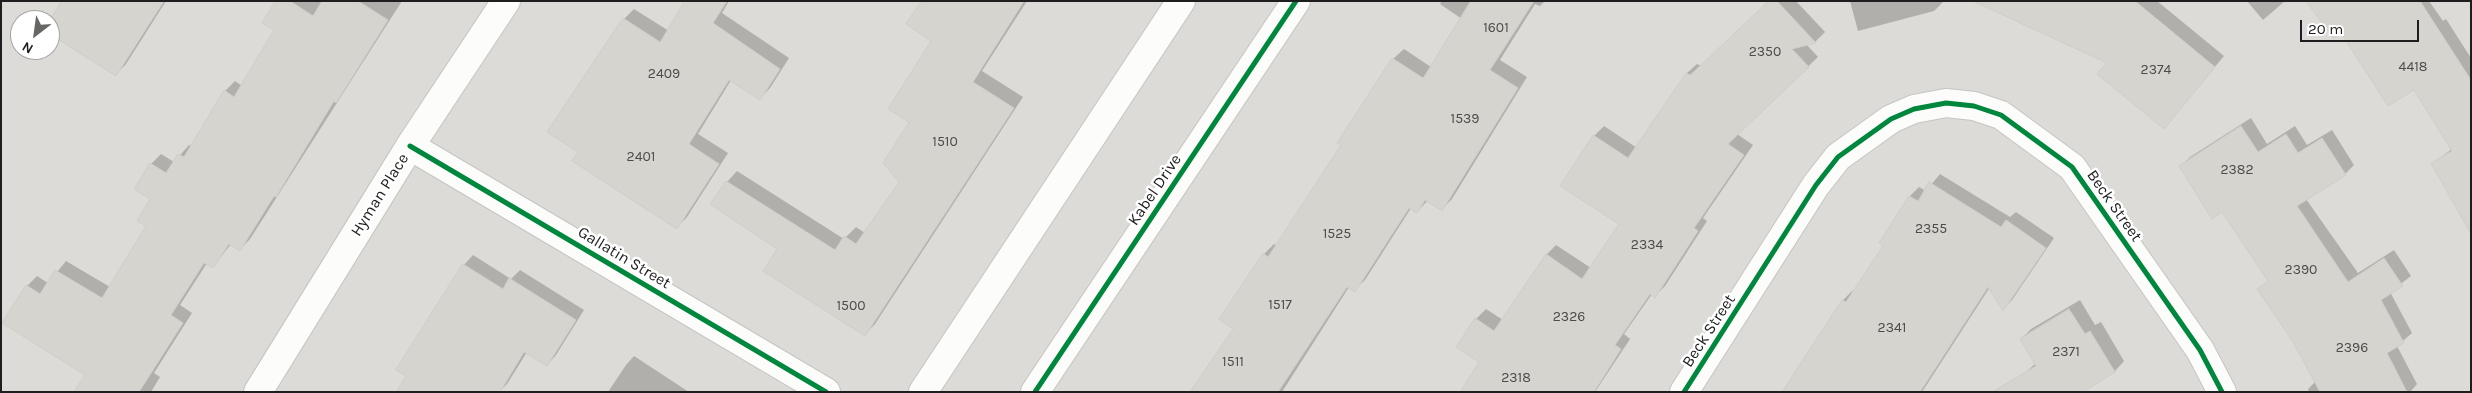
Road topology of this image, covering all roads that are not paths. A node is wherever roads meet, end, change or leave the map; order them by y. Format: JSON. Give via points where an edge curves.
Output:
{"nodes":[{"id":1,"x":506,"y":1,"type":"edge"},
{"id":2,"x":1182,"y":1,"type":"edge"},
{"id":3,"x":1296,"y":1,"type":"edge"},
{"id":4,"x":410,"y":146,"type":"junction"},
{"id":5,"x":258,"y":392,"type":"edge"},
{"id":6,"x":826,"y":392,"type":"edge"},
{"id":7,"x":923,"y":392,"type":"edge"},
{"id":8,"x":1035,"y":392,"type":"edge"},
{"id":9,"x":1684,"y":392,"type":"edge"},
{"id":10,"x":2222,"y":392,"type":"edge"}],
"edges":[{"from":1,"to":4,"type":"street","name":"Hyman Place"},
{"from":2,"to":7,"type":"street"},
{"from":3,"to":8,"type":"street","name":"Kabel Drive"},
{"from":4,"to":5,"type":"street","name":"Hyman Place"},
{"from":4,"to":6,"type":"street","name":"Gallatin Street"},
{"from":9,"to":10,"type":"street","name":"Beck Street","via":[[1816,185],[1838,157],[1891,119],[1914,109],[1946,103],[1974,106],[2002,115],[2072,167],[2200,350]]}]}
